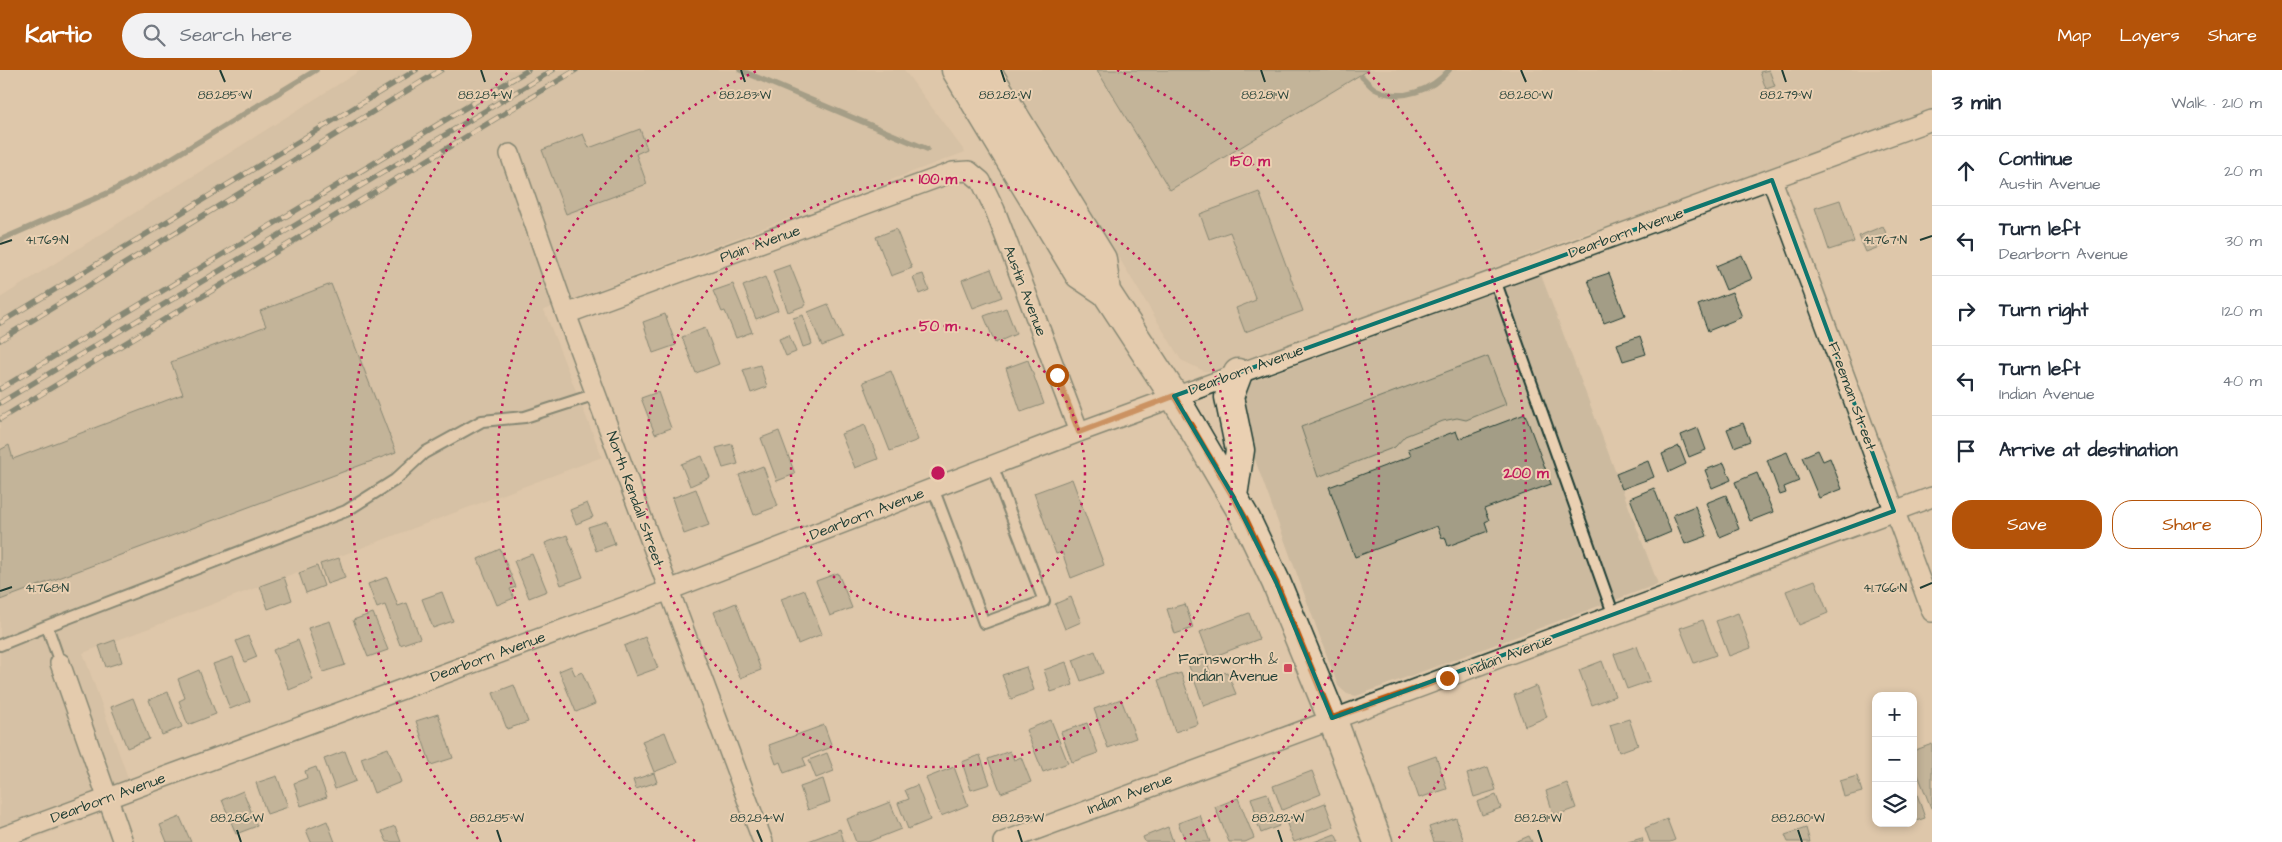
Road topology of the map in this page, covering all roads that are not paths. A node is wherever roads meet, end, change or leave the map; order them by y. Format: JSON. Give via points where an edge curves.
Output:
{"nodes":[{"id":1,"x":956,"y":70,"type":"edge"},
{"id":2,"x":986,"y":70,"type":"edge"},
{"id":3,"x":1932,"y":120,"type":"edge"},
{"id":4,"x":510,"y":154,"type":"dead end"},
{"id":5,"x":953,"y":172,"type":"joint"},
{"id":6,"x":1772,"y":180,"type":"junction"},
{"id":7,"x":1495,"y":280,"type":"junction"},
{"id":8,"x":1106,"y":292,"type":"junction"},
{"id":9,"x":566,"y":314,"type":"junction"},
{"id":10,"x":1238,"y":373,"type":"junction"},
{"id":11,"x":596,"y":394,"type":"junction"},
{"id":12,"x":1174,"y":396,"type":"junction"},
{"id":13,"x":1079,"y":432,"type":"junction"},
{"id":14,"x":992,"y":465,"type":"junction"},
{"id":15,"x":933,"y":488,"type":"junction"},
{"id":16,"x":1233,"y":496,"type":"junction"},
{"id":17,"x":1932,"y":496,"type":"edge"},
{"id":18,"x":1894,"y":511,"type":"junction"},
{"id":19,"x":669,"y":590,"type":"junction"},
{"id":20,"x":1932,"y":612,"type":"edge"},
{"id":21,"x":1614,"y":616,"type":"junction"},
{"id":22,"x":47,"y":626,"type":"junction"},
{"id":23,"x":0,"y":645,"type":"edge"},
{"id":24,"x":60,"y":663,"type":"joint"},
{"id":25,"x":1332,"y":718,"type":"junction"},
{"id":26,"x":106,"y":798,"type":"junction"},
{"id":27,"x":0,"y":838,"type":"edge"},
{"id":28,"x":123,"y":842,"type":"edge"},
{"id":29,"x":763,"y":842,"type":"edge"},
{"id":30,"x":1003,"y":842,"type":"edge"},
{"id":31,"x":1378,"y":842,"type":"edge"}],
"edges":[{"from":1,"to":8,"type":"main road","via":[[1079,274]]},
{"from":2,"to":8,"type":"main road","via":[[1102,259]]},
{"from":3,"to":6,"type":"street","name":"Dearborn Avenue"},
{"from":4,"to":9,"type":"street","name":"North Kendall Street"},
{"from":5,"to":9,"type":"street","name":"Plain Avenue"},
{"from":5,"to":13,"type":"street","name":"Austin Avenue","via":[[969,171],[981,181],[988,195]]},
{"from":6,"to":7,"type":"street","name":"Dearborn Avenue"},
{"from":6,"to":18,"type":"street","name":"Freeman Street"},
{"from":7,"to":10,"type":"street","name":"Dearborn Avenue"},
{"from":7,"to":21,"type":"lane"},
{"from":8,"to":12,"type":"main road"},
{"from":9,"to":11,"type":"street","name":"North Kendall Street"},
{"from":10,"to":12,"type":"street","name":"Dearborn Avenue"},
{"from":10,"to":16,"type":"main road","via":[[1229,397],[1240,450]]},
{"from":11,"to":19,"type":"street","name":"North Kendall Street"},
{"from":11,"to":22,"type":"lane","via":[[525,417],[482,421],[424,453],[394,480],[346,511]]},
{"from":12,"to":13,"type":"street","name":"Dearborn Avenue"},
{"from":12,"to":16,"type":"main road"},
{"from":13,"to":14,"type":"street","name":"Dearborn Avenue"},
{"from":14,"to":15,"type":"street","name":"Dearborn Avenue"},
{"from":14,"to":15,"type":"lane","via":[[1044,602],[984,622]]},
{"from":15,"to":19,"type":"street","name":"Dearborn Avenue"},
{"from":16,"to":25,"type":"main road","via":[[1276,582]]},
{"from":17,"to":18,"type":"street","name":"Indian Avenue"},
{"from":18,"to":20,"type":"street","name":"Freeman Street"},
{"from":18,"to":21,"type":"street","name":"Indian Avenue"},
{"from":19,"to":26,"type":"street","name":"Dearborn Avenue"},
{"from":19,"to":29,"type":"street","name":"North Kendall Street"},
{"from":21,"to":25,"type":"street","name":"Indian Avenue"},
{"from":22,"to":23,"type":"lane"},
{"from":22,"to":24,"type":"lane"},
{"from":24,"to":26,"type":"street"},
{"from":25,"to":30,"type":"street","name":"Indian Avenue"},
{"from":25,"to":31,"type":"main road"},
{"from":26,"to":27,"type":"street","name":"Dearborn Avenue"},
{"from":26,"to":28,"type":"street"}]}
